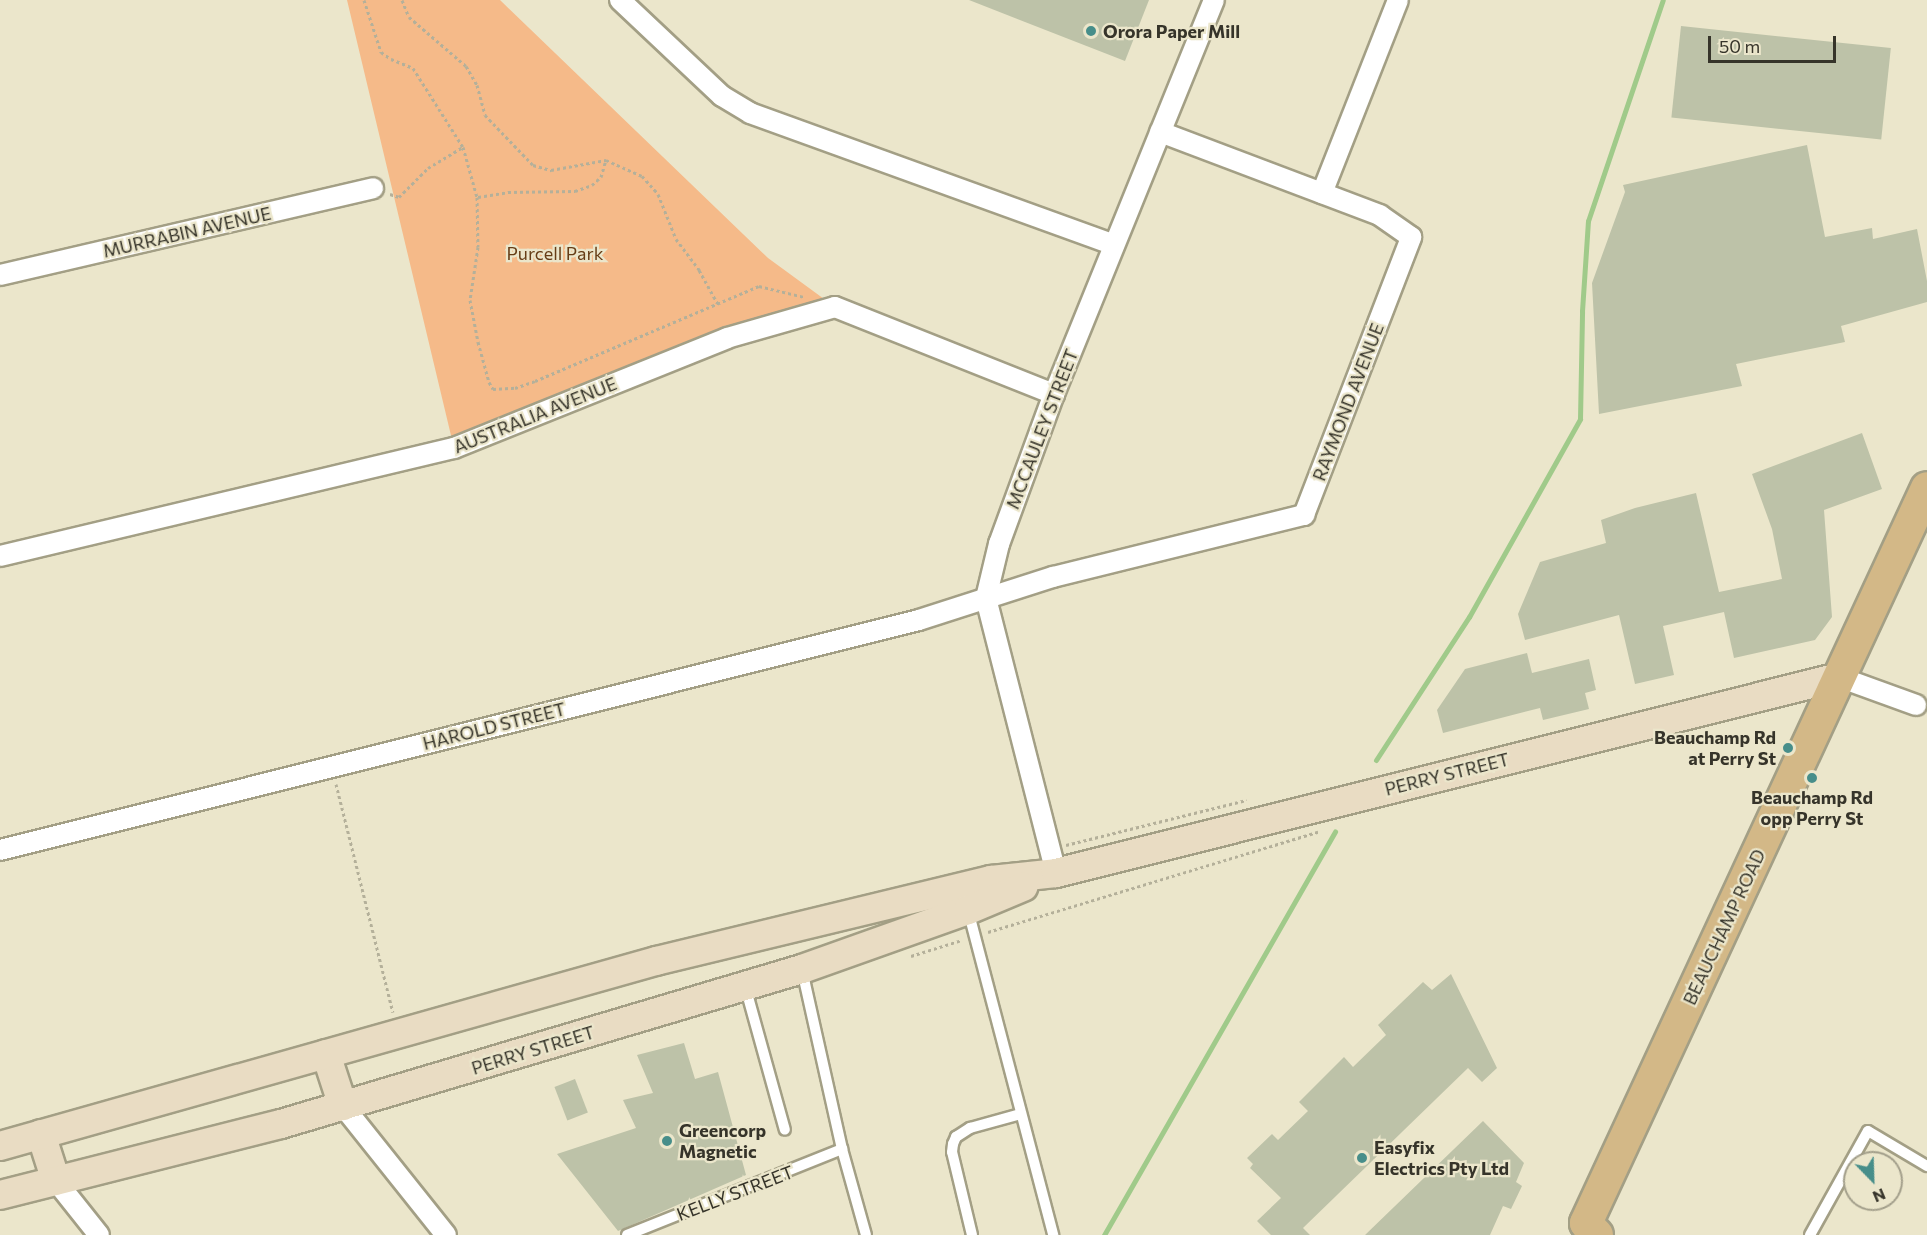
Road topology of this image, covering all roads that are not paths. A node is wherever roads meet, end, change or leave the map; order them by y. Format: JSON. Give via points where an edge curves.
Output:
{"nodes":[{"id":1,"x":620,"y":0,"type":"edge"},
{"id":2,"x":1214,"y":0,"type":"edge"},
{"id":3,"x":1398,"y":0,"type":"edge"},
{"id":4,"x":1160,"y":132,"type":"junction"},
{"id":5,"x":373,"y":188,"type":"road end"},
{"id":6,"x":1322,"y":193,"type":"junction"},
{"id":7,"x":1114,"y":245,"type":"junction"},
{"id":8,"x":0,"y":275,"type":"edge"},
{"id":9,"x":1054,"y":394,"type":"junction"},
{"id":10,"x":1927,"y":488,"type":"edge"},
{"id":11,"x":0,"y":556,"type":"edge"},
{"id":12,"x":986,"y":598,"type":"junction"},
{"id":13,"x":1839,"y":677,"type":"junction"},
{"id":14,"x":1916,"y":705,"type":"dead end"},
{"id":15,"x":0,"y":850,"type":"edge"},
{"id":16,"x":1053,"y":861,"type":"junction"},
{"id":17,"x":968,"y":910,"type":"junction"},
{"id":18,"x":798,"y":926,"type":"junction"},
{"id":19,"x":802,"y":969,"type":"junction"},
{"id":20,"x":745,"y":986,"type":"junction"},
{"id":21,"x":326,"y":1054,"type":"junction"},
{"id":22,"x":343,"y":1106,"type":"junction"},
{"id":23,"x":1021,"y":1114,"type":"junction"},
{"id":24,"x":785,"y":1130,"type":"dead end"},
{"id":25,"x":41,"y":1134,"type":"junction"},
{"id":26,"x":0,"y":1146,"type":"edge"},
{"id":27,"x":842,"y":1149,"type":"junction"},
{"id":28,"x":1927,"y":1166,"type":"edge"},
{"id":29,"x":56,"y":1181,"type":"junction"},
{"id":30,"x":0,"y":1195,"type":"edge"},
{"id":31,"x":1588,"y":1231,"type":"edge"},
{"id":32,"x":99,"y":1235,"type":"edge"},
{"id":33,"x":447,"y":1235,"type":"edge"},
{"id":34,"x":627,"y":1235,"type":"edge"},
{"id":35,"x":866,"y":1235,"type":"edge"},
{"id":36,"x":972,"y":1235,"type":"edge"},
{"id":37,"x":1053,"y":1235,"type":"edge"},
{"id":38,"x":1810,"y":1235,"type":"edge"}],
"edges":[{"from":1,"to":7,"type":"street","via":[[722,96],[750,113]]},
{"from":2,"to":4,"type":"street","name":"MCCAULEY STREET"},
{"from":3,"to":6,"type":"street"},
{"from":4,"to":6,"type":"street","name":"RAYMOND AVENUE"},
{"from":4,"to":7,"type":"street","name":"MCCAULEY STREET"},
{"from":5,"to":8,"type":"street","name":"MURRABIN AVENUE"},
{"from":6,"to":12,"type":"street","name":"RAYMOND AVENUE","via":[[1380,215],[1411,237],[1304,515],[1053,577]]},
{"from":7,"to":9,"type":"street","name":"MCCAULEY STREET"},
{"from":9,"to":11,"type":"street","name":"AUSTRALIA AVENUE","via":[[835,307],[727,338],[454,448]]},
{"from":9,"to":12,"type":"street","name":"MCCAULEY STREET","via":[[999,544]]},
{"from":10,"to":13,"type":"main road","name":"BEAUCHAMP ROAD"},
{"from":12,"to":15,"type":"street","name":"HAROLD STREET","via":[[919,620]]},
{"from":12,"to":16,"type":"street","name":"MCCAULEY STREET"},
{"from":13,"to":14,"type":"street"},
{"from":13,"to":16,"type":"street","name":"PERRY STREET"},
{"from":13,"to":31,"type":"main road","name":"BEAUCHAMP ROAD"},
{"from":16,"to":17,"type":"street","name":"PERRY STREET"},
{"from":16,"to":18,"type":"street","name":"PERRY STREET","via":[[991,880]]},
{"from":17,"to":19,"type":"street","name":"PERRY STREET"},
{"from":17,"to":23,"type":"lane"},
{"from":18,"to":19,"type":"street"},
{"from":18,"to":21,"type":"street","name":"PERRY STREET","via":[[656,961]]},
{"from":19,"to":20,"type":"street","name":"PERRY STREET"},
{"from":19,"to":27,"type":"lane"},
{"from":20,"to":22,"type":"street","name":"PERRY STREET"},
{"from":20,"to":24,"type":"lane"},
{"from":21,"to":22,"type":"street"},
{"from":21,"to":25,"type":"street","name":"PERRY STREET"},
{"from":22,"to":29,"type":"street","name":"PERRY STREET"},
{"from":22,"to":33,"type":"street"},
{"from":23,"to":36,"type":"lane","via":[[970,1128],[956,1137],[953,1144]]},
{"from":23,"to":37,"type":"lane"},
{"from":25,"to":26,"type":"street","name":"PERRY STREET"},
{"from":25,"to":29,"type":"street"},
{"from":27,"to":34,"type":"lane","name":"KELLY STREET"},
{"from":27,"to":35,"type":"lane"},
{"from":28,"to":38,"type":"lane","via":[[1868,1131]]},
{"from":29,"to":30,"type":"street","name":"PERRY STREET"},
{"from":29,"to":32,"type":"street"}]}
